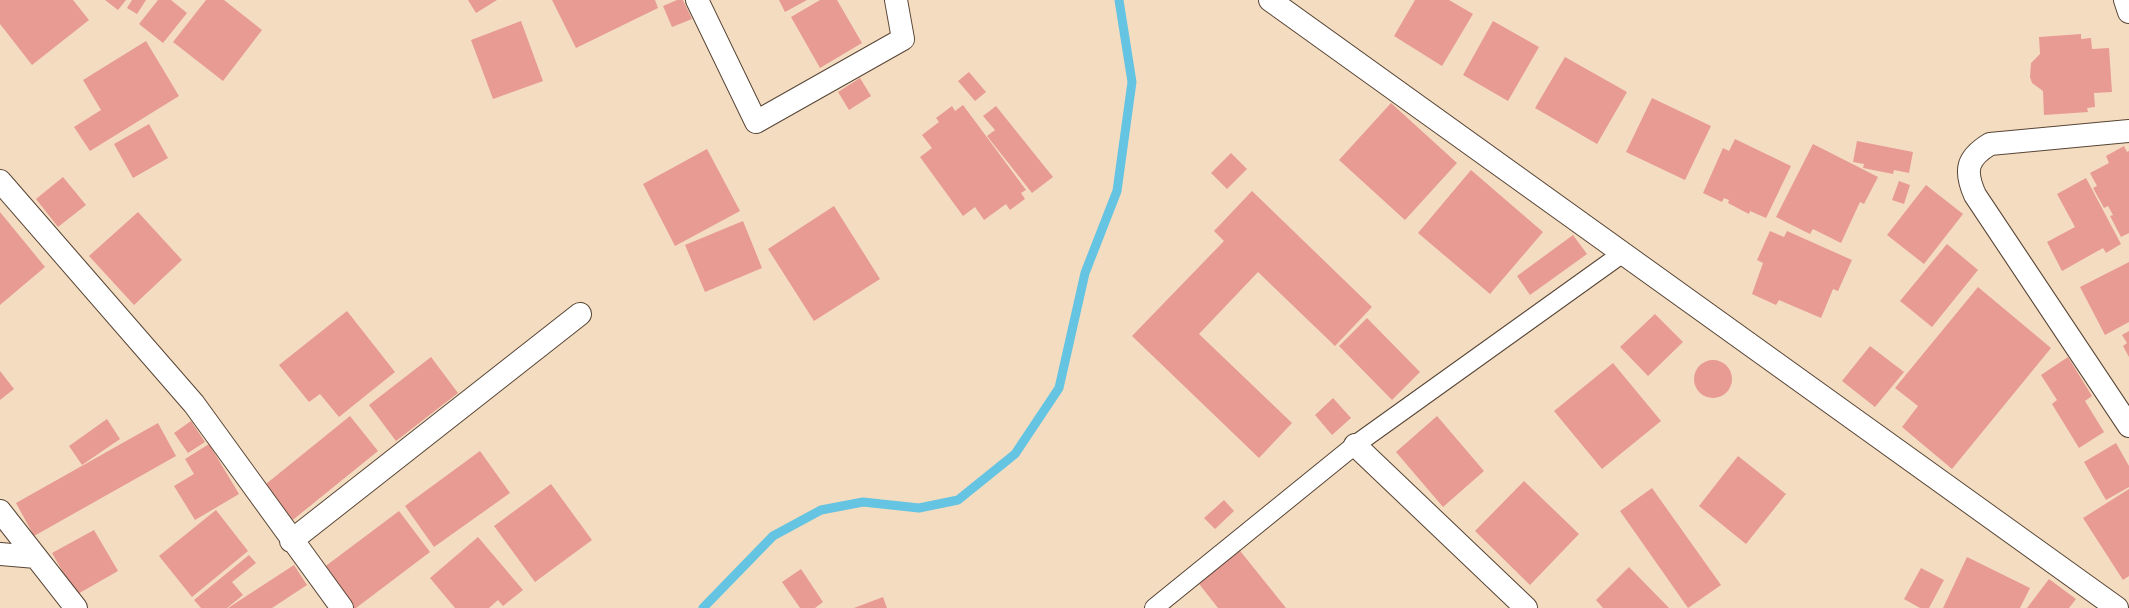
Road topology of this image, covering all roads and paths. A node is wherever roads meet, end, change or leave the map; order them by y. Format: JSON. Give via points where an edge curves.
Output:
{"nodes":[{"id":1,"x":697,"y":0,"type":"edge"},
{"id":2,"x":896,"y":0,"type":"edge"},
{"id":3,"x":1270,"y":0,"type":"edge"},
{"id":4,"x":2125,"y":0,"type":"edge"},
{"id":5,"x":2129,"y":12,"type":"edge"},
{"id":6,"x":2129,"y":131,"type":"edge"},
{"id":7,"x":0,"y":181,"type":"edge"},
{"id":8,"x":1623,"y":253,"type":"junction"},
{"id":9,"x":580,"y":314,"type":"dead end"},
{"id":10,"x":2129,"y":426,"type":"edge"},
{"id":11,"x":1355,"y":445,"type":"junction"},
{"id":12,"x":0,"y":511,"type":"edge"},
{"id":13,"x":291,"y":541,"type":"junction"},
{"id":14,"x":0,"y":554,"type":"edge"},
{"id":15,"x":36,"y":557,"type":"junction"},
{"id":16,"x":76,"y":608,"type":"edge"},
{"id":17,"x":342,"y":608,"type":"edge"},
{"id":18,"x":1154,"y":608,"type":"edge"},
{"id":19,"x":1526,"y":608,"type":"edge"},
{"id":20,"x":2117,"y":608,"type":"edge"}],
"edges":[{"from":1,"to":2,"type":"street","via":[[756,122],[903,39]]},
{"from":3,"to":8,"type":"street"},
{"from":4,"to":5,"type":"street"},
{"from":6,"to":10,"type":"street","via":[[1990,144],[1977,152],[1970,164],[1969,180],[1975,195]]},
{"from":7,"to":13,"type":"street","via":[[194,404]]},
{"from":8,"to":11,"type":"lane"},
{"from":8,"to":20,"type":"street"},
{"from":9,"to":13,"type":"street"},
{"from":11,"to":18,"type":"lane"},
{"from":11,"to":19,"type":"street"},
{"from":12,"to":15,"type":"street"},
{"from":13,"to":17,"type":"street"},
{"from":14,"to":15,"type":"street"},
{"from":15,"to":16,"type":"street"}]}
